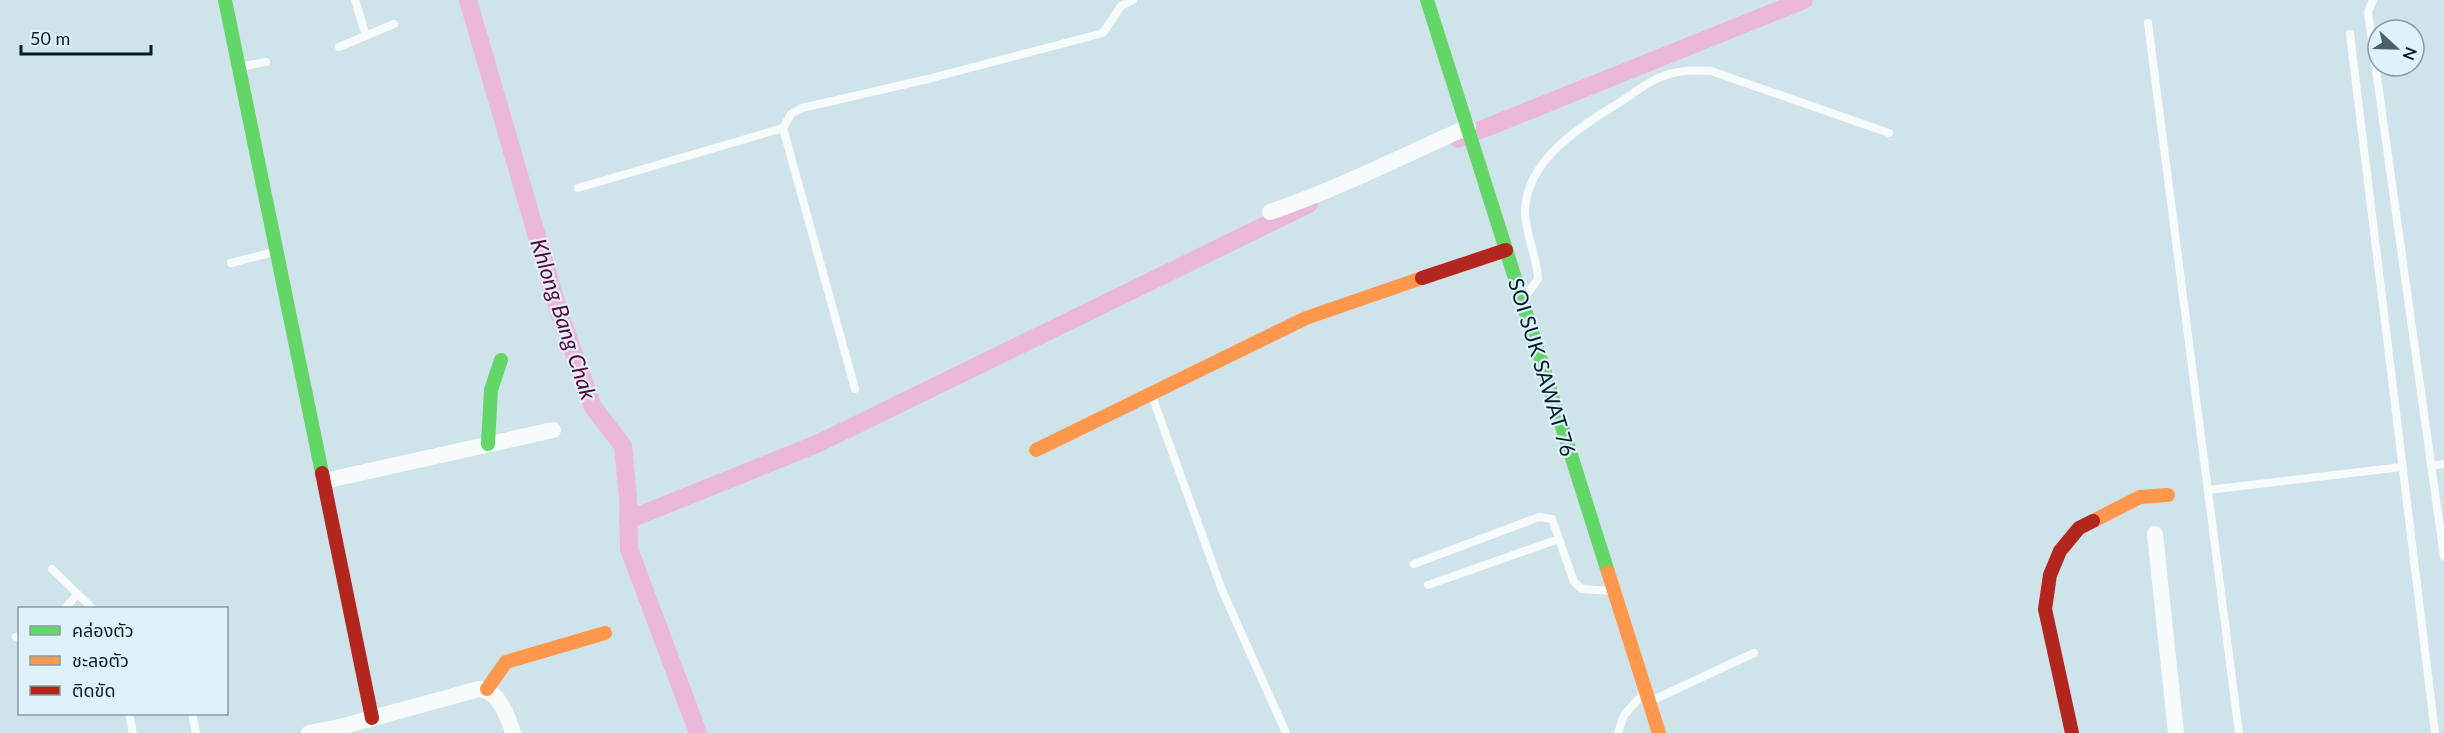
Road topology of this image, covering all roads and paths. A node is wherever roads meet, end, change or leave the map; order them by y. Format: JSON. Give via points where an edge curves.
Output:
{"nodes":[{"id":1,"x":225,"y":0,"type":"edge"},
{"id":2,"x":355,"y":0,"type":"edge"},
{"id":3,"x":1133,"y":0,"type":"edge"},
{"id":4,"x":1427,"y":0,"type":"edge"},
{"id":5,"x":2373,"y":0,"type":"edge"},
{"id":6,"x":2148,"y":23,"type":"dead end"},
{"id":7,"x":394,"y":24,"type":"dead end"},
{"id":8,"x":2350,"y":34,"type":"dead end"},
{"id":9,"x":366,"y":36,"type":"junction"},
{"id":10,"x":339,"y":46,"type":"dead end"},
{"id":11,"x":266,"y":62,"type":"dead end"},
{"id":12,"x":238,"y":67,"type":"junction"},
{"id":13,"x":783,"y":128,"type":"junction"},
{"id":14,"x":1468,"y":129,"type":"junction"},
{"id":15,"x":1889,"y":133,"type":"dead end"},
{"id":16,"x":578,"y":188,"type":"dead end"},
{"id":17,"x":1270,"y":212,"type":"dead end"},
{"id":18,"x":1506,"y":250,"type":"junction"},
{"id":19,"x":277,"y":251,"type":"junction"},
{"id":20,"x":231,"y":263,"type":"dead end"},
{"id":21,"x":1522,"y":300,"type":"junction"},
{"id":22,"x":501,"y":360,"type":"dead end"},
{"id":23,"x":855,"y":389,"type":"dead end"},
{"id":24,"x":1151,"y":393,"type":"junction"},
{"id":25,"x":553,"y":430,"type":"dead end"},
{"id":26,"x":488,"y":444,"type":"junction"},
{"id":27,"x":1036,"y":450,"type":"dead end"},
{"id":28,"x":2444,"y":464,"type":"edge"},
{"id":29,"x":2431,"y":466,"type":"junction"},
{"id":30,"x":2402,"y":467,"type":"junction"},
{"id":31,"x":324,"y":481,"type":"junction"},
{"id":32,"x":2208,"y":490,"type":"junction"},
{"id":33,"x":2168,"y":495,"type":"dead end"},
{"id":34,"x":2155,"y":534,"type":"dead end"},
{"id":35,"x":1558,"y":539,"type":"junction"},
{"id":36,"x":2444,"y":557,"type":"edge"},
{"id":37,"x":1414,"y":564,"type":"dead end"},
{"id":38,"x":52,"y":569,"type":"dead end"},
{"id":39,"x":1428,"y":585,"type":"dead end"},
{"id":40,"x":1614,"y":591,"type":"junction"},
{"id":41,"x":76,"y":594,"type":"junction"},
{"id":42,"x":67,"y":607,"type":"edge"},
{"id":43,"x":90,"y":607,"type":"edge"},
{"id":44,"x":605,"y":633,"type":"dead end"},
{"id":45,"x":1754,"y":653,"type":"dead end"},
{"id":46,"x":487,"y":689,"type":"junction"},
{"id":47,"x":1648,"y":696,"type":"junction"},
{"id":48,"x":129,"y":715,"type":"edge"},
{"id":49,"x":194,"y":718,"type":"dead end"},
{"id":50,"x":372,"y":718,"type":"junction"},
{"id":51,"x":345,"y":729,"type":"edge"},
{"id":52,"x":133,"y":733,"type":"edge"},
{"id":53,"x":196,"y":733,"type":"edge"},
{"id":54,"x":312,"y":733,"type":"edge"},
{"id":55,"x":513,"y":733,"type":"edge"},
{"id":56,"x":1286,"y":733,"type":"edge"},
{"id":57,"x":1618,"y":733,"type":"edge"},
{"id":58,"x":1659,"y":733,"type":"edge"},
{"id":59,"x":2072,"y":733,"type":"edge"},
{"id":60,"x":2175,"y":733,"type":"edge"},
{"id":61,"x":2239,"y":733,"type":"edge"},
{"id":62,"x":2436,"y":733,"type":"edge"}],
"edges":[{"from":1,"to":12,"type":"street"},
{"from":2,"to":9,"type":"lane"},
{"from":3,"to":13,"type":"lane","via":[[1121,6],[1103,33],[802,108],[791,114]]},
{"from":4,"to":14,"type":"street","name":"SOI SUK SAWAT 76"},
{"from":5,"to":29,"type":"lane","via":[[2368,12]]},
{"from":6,"to":32,"type":"lane"},
{"from":7,"to":9,"type":"lane"},
{"from":8,"to":30,"type":"lane"},
{"from":9,"to":10,"type":"lane"},
{"from":11,"to":12,"type":"lane"},
{"from":12,"to":19,"type":"street"},
{"from":13,"to":16,"type":"lane"},
{"from":13,"to":23,"type":"lane"},
{"from":14,"to":17,"type":"street","via":[[1325,193]]},
{"from":14,"to":18,"type":"street","name":"SOI SUK SAWAT 76"},
{"from":15,"to":21,"type":"lane","via":[[1711,71],[1688,70],[1660,77],[1556,146],[1539,171],[1525,210],[1538,279]]},
{"from":18,"to":21,"type":"street","name":"SOI SUK SAWAT 76"},
{"from":18,"to":24,"type":"street","via":[[1306,318]]},
{"from":19,"to":20,"type":"lane"},
{"from":19,"to":31,"type":"street"},
{"from":21,"to":40,"type":"street","name":"SOI SUK SAWAT 76"},
{"from":22,"to":26,"type":"street","via":[[492,383]]},
{"from":24,"to":27,"type":"street"},
{"from":24,"to":56,"type":"lane","via":[[1222,590]]},
{"from":25,"to":26,"type":"street"},
{"from":26,"to":31,"type":"street"},
{"from":28,"to":29,"type":"lane"},
{"from":29,"to":36,"type":"lane"},
{"from":30,"to":32,"type":"lane"},
{"from":30,"to":62,"type":"lane"},
{"from":31,"to":50,"type":"street"},
{"from":32,"to":61,"type":"lane"},
{"from":33,"to":59,"type":"street","via":[[2140,497],[2079,528],[2060,551],[2050,575],[2045,609]]},
{"from":34,"to":60,"type":"street"},
{"from":35,"to":37,"type":"lane","via":[[1552,519],[1539,517]]},
{"from":35,"to":39,"type":"lane"},
{"from":35,"to":40,"type":"lane","via":[[1574,582],[1581,589]]},
{"from":38,"to":41,"type":"lane"},
{"from":40,"to":47,"type":"street","name":"SOI SUK SAWAT 76"},
{"from":41,"to":42,"type":"lane"},
{"from":41,"to":43,"type":"lane"},
{"from":44,"to":46,"type":"street","via":[[506,662]]},
{"from":45,"to":47,"type":"lane"},
{"from":46,"to":50,"type":"street"},
{"from":46,"to":55,"type":"street","via":[[508,716]]},
{"from":47,"to":57,"type":"lane","via":[[1624,715]]},
{"from":47,"to":58,"type":"street","name":"SOI SUK SAWAT 76"},
{"from":48,"to":52,"type":"lane"},
{"from":49,"to":53,"type":"lane"},
{"from":50,"to":51,"type":"street"},
{"from":51,"to":54,"type":"street"}]}
